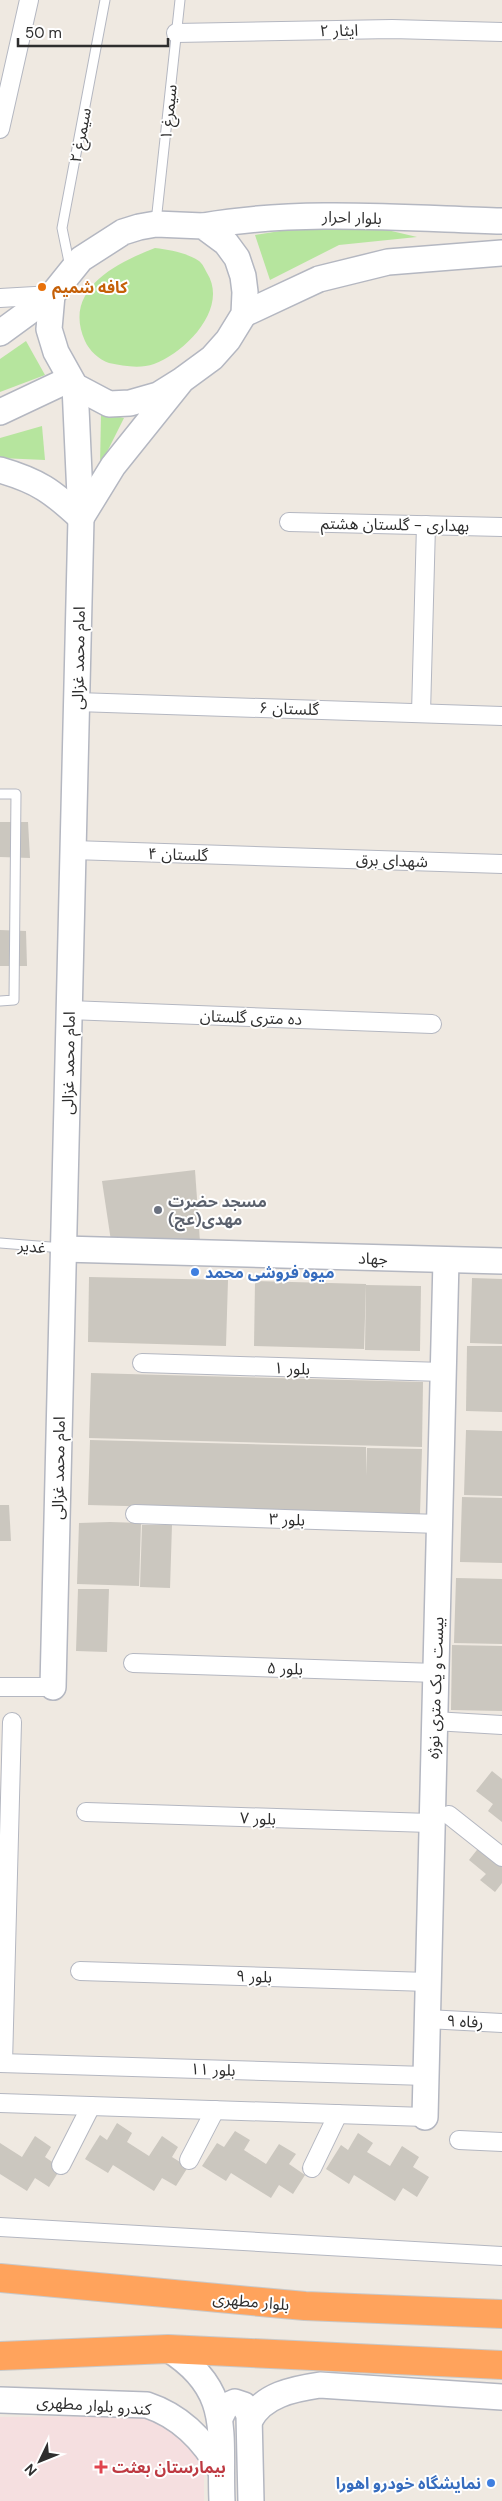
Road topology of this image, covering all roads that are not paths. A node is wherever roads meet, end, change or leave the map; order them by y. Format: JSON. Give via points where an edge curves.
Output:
{"nodes":[{"id":1,"x":29,"y":0,"type":"edge"},
{"id":2,"x":105,"y":0,"type":"edge"},
{"id":3,"x":180,"y":0,"type":"edge"},
{"id":4,"x":502,"y":32,"type":"edge"},
{"id":5,"x":176,"y":33,"type":"junction"},
{"id":6,"x":0,"y":129,"type":"edge"},
{"id":7,"x":502,"y":221,"type":"edge"},
{"id":8,"x":156,"y":224,"type":"junction"},
{"id":9,"x":204,"y":226,"type":"junction"},
{"id":10,"x":502,"y":253,"type":"edge"},
{"id":11,"x":71,"y":270,"type":"junction"},
{"id":12,"x":52,"y":295,"type":"junction"},
{"id":13,"x":0,"y":298,"type":"edge"},
{"id":14,"x":244,"y":314,"type":"junction"},
{"id":15,"x":0,"y":333,"type":"edge"},
{"id":16,"x":182,"y":380,"type":"junction"},
{"id":17,"x":73,"y":383,"type":"junction"},
{"id":18,"x":0,"y":412,"type":"edge"},
{"id":19,"x":0,"y":470,"type":"edge"},
{"id":20,"x":81,"y":518,"type":"junction"},
{"id":21,"x":289,"y":522,"type":"dead end"},
{"id":22,"x":426,"y":525,"type":"junction"},
{"id":23,"x":502,"y":527,"type":"edge"},
{"id":24,"x":77,"y":702,"type":"junction"},
{"id":25,"x":421,"y":713,"type":"junction"},
{"id":26,"x":502,"y":716,"type":"edge"},
{"id":27,"x":0,"y":794,"type":"edge"},
{"id":28,"x":73,"y":850,"type":"junction"},
{"id":29,"x":283,"y":857,"type":"joint"},
{"id":30,"x":502,"y":864,"type":"edge"},
{"id":31,"x":0,"y":1001,"type":"edge"},
{"id":32,"x":69,"y":1010,"type":"junction"},
{"id":33,"x":432,"y":1024,"type":"dead end"},
{"id":34,"x":0,"y":1243,"type":"edge"},
{"id":35,"x":63,"y":1248,"type":"junction"},
{"id":36,"x":446,"y":1260,"type":"junction"},
{"id":37,"x":502,"y":1261,"type":"edge"},
{"id":38,"x":142,"y":1363,"type":"dead end"},
{"id":39,"x":443,"y":1372,"type":"junction"},
{"id":40,"x":135,"y":1514,"type":"dead end"},
{"id":41,"x":439,"y":1524,"type":"junction"},
{"id":42,"x":133,"y":1663,"type":"dead end"},
{"id":43,"x":436,"y":1673,"type":"junction"},
{"id":44,"x":0,"y":1687,"type":"edge"},
{"id":45,"x":52,"y":1687,"type":"joint"},
{"id":46,"x":434,"y":1721,"type":"junction"},
{"id":47,"x":12,"y":1722,"type":"dead end"},
{"id":48,"x":502,"y":1726,"type":"edge"},
{"id":49,"x":86,"y":1812,"type":"dead end"},
{"id":50,"x":440,"y":1819,"type":"junction"},
{"id":51,"x":501,"y":1853,"type":"edge"},
{"id":52,"x":3,"y":1968,"type":"edge"},
{"id":53,"x":80,"y":1971,"type":"dead end"},
{"id":54,"x":428,"y":1982,"type":"junction"},
{"id":55,"x":427,"y":2019,"type":"junction"},
{"id":56,"x":502,"y":2023,"type":"edge"},
{"id":57,"x":2,"y":2063,"type":"edge"},
{"id":58,"x":426,"y":2076,"type":"junction"},
{"id":59,"x":0,"y":2103,"type":"edge"},
{"id":60,"x":91,"y":2106,"type":"junction"},
{"id":61,"x":215,"y":2110,"type":"junction"},
{"id":62,"x":338,"y":2114,"type":"junction"},
{"id":63,"x":425,"y":2117,"type":"joint"},
{"id":64,"x":459,"y":2140,"type":"dead end"},
{"id":65,"x":502,"y":2142,"type":"edge"},
{"id":66,"x":189,"y":2160,"type":"dead end"},
{"id":67,"x":62,"y":2165,"type":"dead end"},
{"id":68,"x":312,"y":2168,"type":"dead end"},
{"id":69,"x":0,"y":2227,"type":"edge"},
{"id":70,"x":502,"y":2256,"type":"edge"},
{"id":71,"x":0,"y":2278,"type":"edge"},
{"id":72,"x":502,"y":2314,"type":"edge"},
{"id":73,"x":168,"y":2350,"type":"junction"},
{"id":74,"x":0,"y":2356,"type":"edge"},
{"id":75,"x":502,"y":2366,"type":"edge"},
{"id":76,"x":502,"y":2397,"type":"edge"},
{"id":77,"x":0,"y":2400,"type":"edge"},
{"id":78,"x":221,"y":2416,"type":"junction"},
{"id":79,"x":250,"y":2420,"type":"junction"},
{"id":80,"x":221,"y":2471,"type":"junction"},
{"id":81,"x":222,"y":2501,"type":"edge"},
{"id":82,"x":251,"y":2501,"type":"edge"}],
"edges":[{"from":1,"to":6,"type":"street"},
{"from":2,"to":11,"type":"lane","name":"سیمرغ ۲","via":[[62,228]]},
{"from":3,"to":5,"type":"lane","name":"سیمرغ ۱"},
{"from":4,"to":5,"type":"street","name":"ایثار ۲","via":[[392,29]]},
{"from":5,"to":8,"type":"lane","name":"سیمرغ ۱"},
{"from":7,"to":9,"type":"street","name":"بلوار احرار","via":[[308,215],[244,219]]},
{"from":8,"to":9,"type":"street","name":"بلوار احرار"},
{"from":8,"to":11,"type":"street","name":"بلوار احرار","via":[[123,232],[98,247]]},
{"from":9,"to":14,"type":"street","via":[[226,243],[236,258],[245,292]]},
{"from":10,"to":14,"type":"street","via":[[388,262],[319,279]]},
{"from":11,"to":12,"type":"street","name":"بلوار احرار"},
{"from":12,"to":13,"type":"street"},
{"from":12,"to":15,"type":"street","name":"بلوار احرار"},
{"from":12,"to":17,"type":"street","via":[[49,329],[56,352]]},
{"from":14,"to":16,"type":"street","via":[[212,358]]},
{"from":16,"to":17,"type":"street","via":[[158,395],[130,403],[109,404]]},
{"from":16,"to":20,"type":"street","via":[[113,466]]},
{"from":17,"to":18,"type":"street"},
{"from":17,"to":20,"type":"street","name":"امام محمد غزالی"},
{"from":19,"to":20,"type":"street","via":[[30,479],[60,498]]},
{"from":20,"to":24,"type":"street","name":"امام محمد غزالی"},
{"from":21,"to":22,"type":"street","name":"بهداری - گلستان هشتم"},
{"from":22,"to":23,"type":"street","name":"بهداری - گلستان هشتم"},
{"from":22,"to":25,"type":"street"},
{"from":24,"to":25,"type":"street","name":"گلستان ۶"},
{"from":24,"to":28,"type":"street","name":"امام محمد غزالی"},
{"from":25,"to":26,"type":"street","name":"گلستان ۶"},
{"from":27,"to":31,"type":"lane","via":[[16,794],[14,1000]]},
{"from":28,"to":29,"type":"street","name":"گلستان ۴"},
{"from":28,"to":32,"type":"street","name":"امام محمد غزالی"},
{"from":29,"to":30,"type":"street","name":"شهدای برق"},
{"from":32,"to":33,"type":"street","name":"ده متری گلستان"},
{"from":32,"to":35,"type":"street","name":"امام محمد غزالی"},
{"from":34,"to":35,"type":"lane","name":"غدیر"},
{"from":35,"to":36,"type":"street","name":"جهاد"},
{"from":35,"to":45,"type":"street","name":"امام محمد غزالی"},
{"from":36,"to":37,"type":"street","name":"جهاد"},
{"from":36,"to":39,"type":"street","name":"بیست و یک متری نوژه"},
{"from":38,"to":39,"type":"street","name":"بلور ۱"},
{"from":39,"to":41,"type":"street","name":"بیست و یک متری نوژه"},
{"from":40,"to":41,"type":"street","name":"بلور ۳"},
{"from":41,"to":43,"type":"street","name":"بیست و یک متری نوژه"},
{"from":42,"to":43,"type":"street","name":"بلور ۵"},
{"from":43,"to":46,"type":"street","name":"بیست و یک متری نوژه"},
{"from":44,"to":45,"type":"street","name":"امام محمد غزالی"},
{"from":46,"to":48,"type":"street"},
{"from":46,"to":50,"type":"street","name":"بیست و یک متری نوژه"},
{"from":47,"to":52,"type":"street"},
{"from":49,"to":50,"type":"street","name":"بلور ۷"},
{"from":50,"to":51,"type":"street"},
{"from":50,"to":54,"type":"street","name":"بیست و یک متری نوژه"},
{"from":52,"to":57,"type":"street"},
{"from":53,"to":54,"type":"street","name":"بلور ۹"},
{"from":54,"to":55,"type":"street","name":"بیست و یک متری نوژه"},
{"from":55,"to":56,"type":"street","name":"رفاه ۹"},
{"from":55,"to":58,"type":"street","name":"بیست و یک متری نوژه"},
{"from":57,"to":58,"type":"street","name":"بلور ۱۱"},
{"from":58,"to":63,"type":"street","name":"بیست و یک متری نوژه"},
{"from":59,"to":60,"type":"street"},
{"from":60,"to":61,"type":"street"},
{"from":60,"to":67,"type":"street"},
{"from":61,"to":62,"type":"street"},
{"from":61,"to":66,"type":"street"},
{"from":62,"to":63,"type":"street"},
{"from":62,"to":68,"type":"street"},
{"from":64,"to":65,"type":"street"},
{"from":69,"to":70,"type":"street"},
{"from":71,"to":72,"type":"highway","name":"بلوار مطهری","via":[[305,2306]]},
{"from":73,"to":74,"type":"highway"},
{"from":73,"to":75,"type":"highway"},
{"from":73,"to":78,"type":"street","via":[[188,2362],[205,2381]]},
{"from":76,"to":79,"type":"street","via":[[320,2385],[299,2388],[270,2400],[260,2406]]},
{"from":77,"to":80,"type":"street","name":"کندرو بلوار مطهری","via":[[147,2405],[162,2410],[191,2430]]},
{"from":78,"to":79,"type":"street","via":[[226,2406],[235,2402],[244,2405]]},
{"from":78,"to":80,"type":"street"},
{"from":79,"to":82,"type":"street"},
{"from":80,"to":81,"type":"street"}]}
